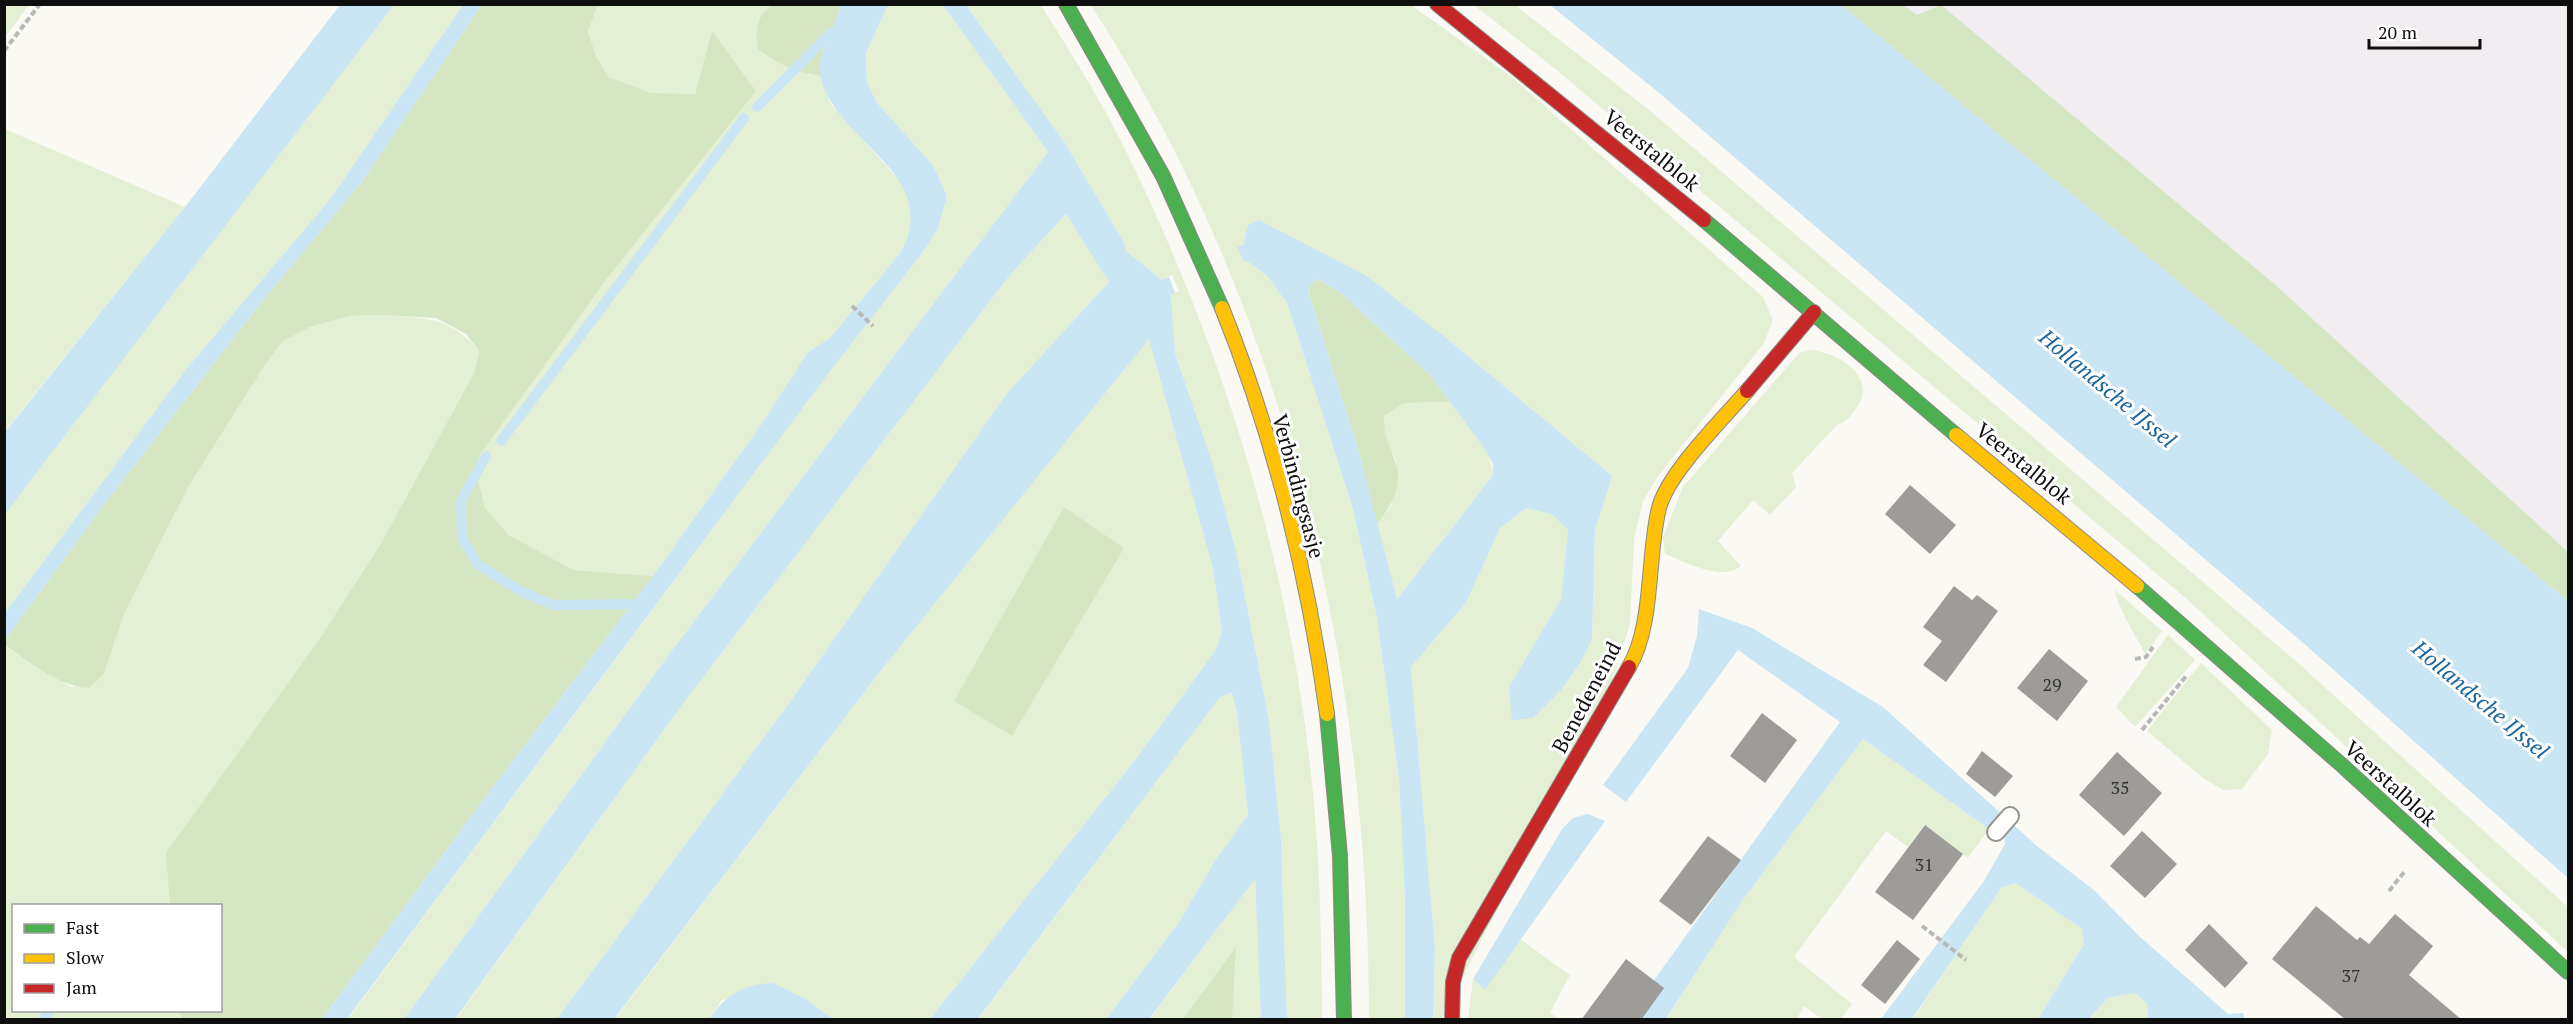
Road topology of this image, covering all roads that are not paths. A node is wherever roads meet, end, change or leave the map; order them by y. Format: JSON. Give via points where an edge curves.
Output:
{"nodes":[{"id":1,"x":1066,"y":4,"type":"edge"},
{"id":2,"x":1437,"y":4,"type":"edge"},
{"id":3,"x":1814,"y":312,"type":"junction"},
{"id":4,"x":2010,"y":816,"type":"dead end"},
{"id":5,"x":1996,"y":832,"type":"dead end"},
{"id":6,"x":2568,"y":972,"type":"edge"},
{"id":7,"x":1344,"y":1020,"type":"edge"},
{"id":8,"x":1452,"y":1020,"type":"edge"}],
"edges":[{"from":1,"to":7,"type":"street","name":"Verbindingsasje","via":[[1176,202],[1222,310],[1268,441],[1299,557],[1324,692],[1337,810]]},
{"from":2,"to":3,"type":"street","name":"Veerstalblok","via":[[1656,179]]},
{"from":3,"to":6,"type":"street","name":"Veerstalblok","via":[[1894,384],[2168,611]]},
{"from":3,"to":8,"type":"street","name":"Benedeneind","via":[[1668,485],[1657,516],[1645,614],[1634,659],[1459,958],[1453,982]]},
{"from":4,"to":5,"type":"lane"}]}
